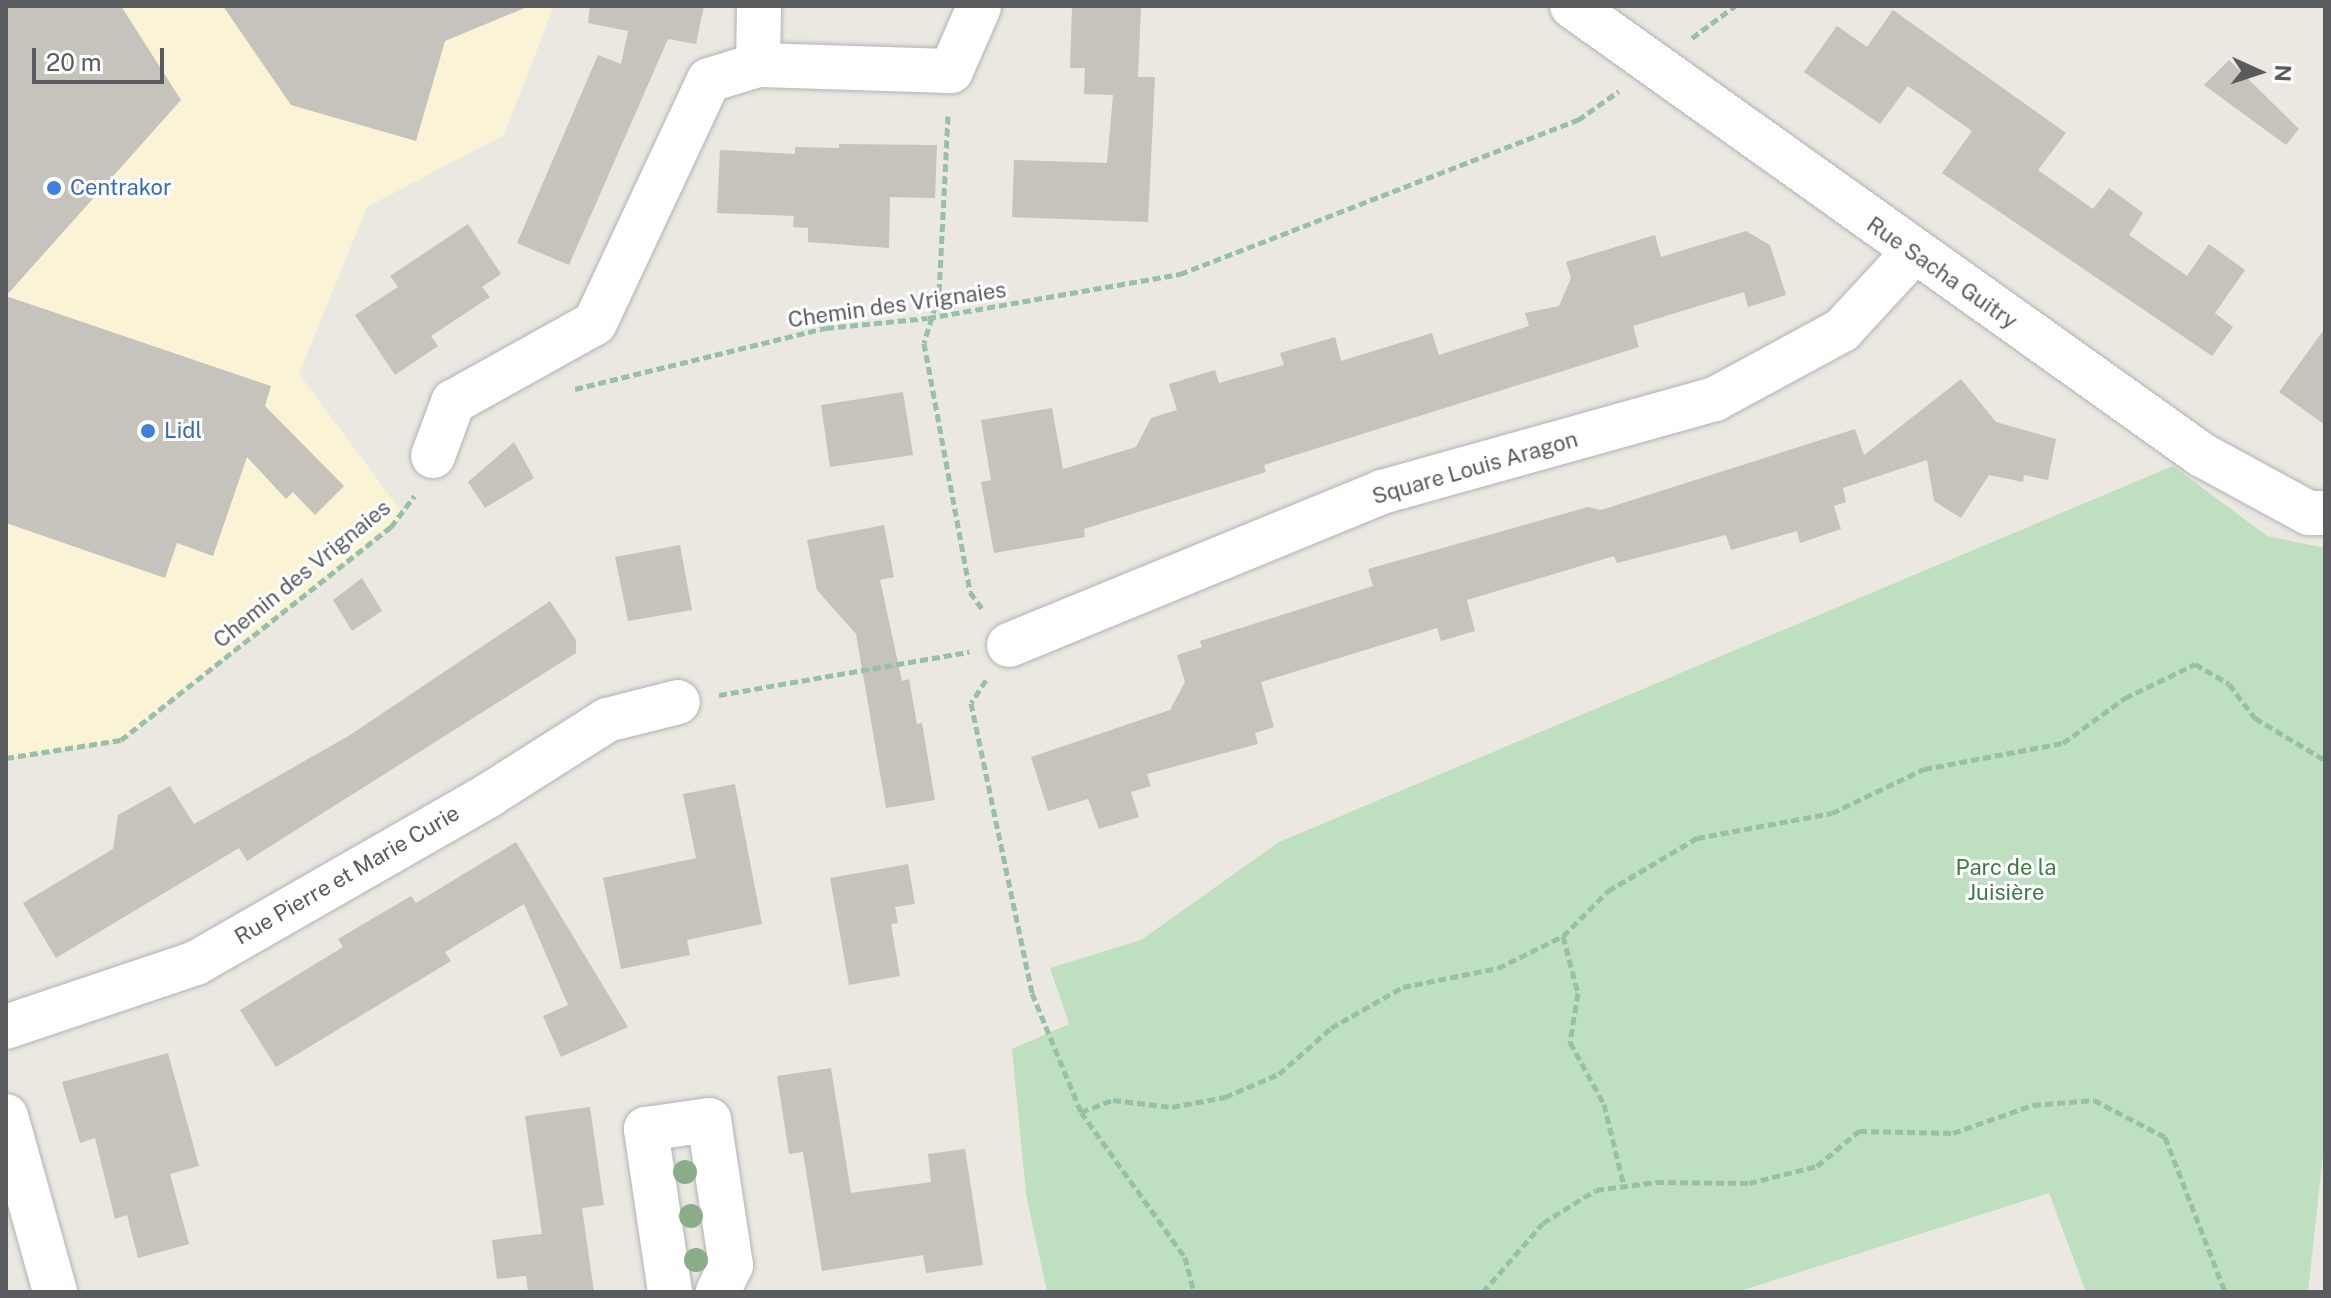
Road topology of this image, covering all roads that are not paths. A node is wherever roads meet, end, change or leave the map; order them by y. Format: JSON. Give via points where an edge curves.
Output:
{"nodes":[{"id":1,"x":759,"y":6,"type":"edge"},
{"id":2,"x":1572,"y":6,"type":"edge"},
{"id":3,"x":979,"y":7,"type":"edge"},
{"id":4,"x":758,"y":65,"type":"junction"},
{"id":5,"x":1913,"y":253,"type":"junction"},
{"id":6,"x":433,"y":456,"type":"road end"},
{"id":7,"x":2325,"y":513,"type":"edge"},
{"id":8,"x":1009,"y":645,"type":"road end"},
{"id":9,"x":678,"y":702,"type":"road end"},
{"id":10,"x":6,"y":1027,"type":"edge"},
{"id":11,"x":6,"y":1116,"type":"edge"},
{"id":12,"x":55,"y":1292,"type":"edge"},
{"id":13,"x":670,"y":1292,"type":"edge"},
{"id":14,"x":718,"y":1292,"type":"edge"}],
"edges":[{"from":1,"to":4,"type":"street"},
{"from":2,"to":5,"type":"street","name":"Rue Sacha Guitry"},
{"from":3,"to":4,"type":"street","via":[[951,71]]},
{"from":4,"to":6,"type":"street","via":[[709,80],[595,323],[453,402]]},
{"from":5,"to":7,"type":"street","name":"Rue Sacha Guitry","via":[[2202,455],[2309,513]]},
{"from":5,"to":8,"type":"street","name":"Square Louis Aragon","via":[[1842,330],[1715,399],[1382,492]]},
{"from":9,"to":10,"type":"street","name":"Rue Pierre et Marie Curie","via":[[607,720],[489,795],[196,963]]},
{"from":11,"to":12,"type":"street"},
{"from":13,"to":14,"type":"street","via":[[646,1129],[709,1120],[731,1265]]}]}
